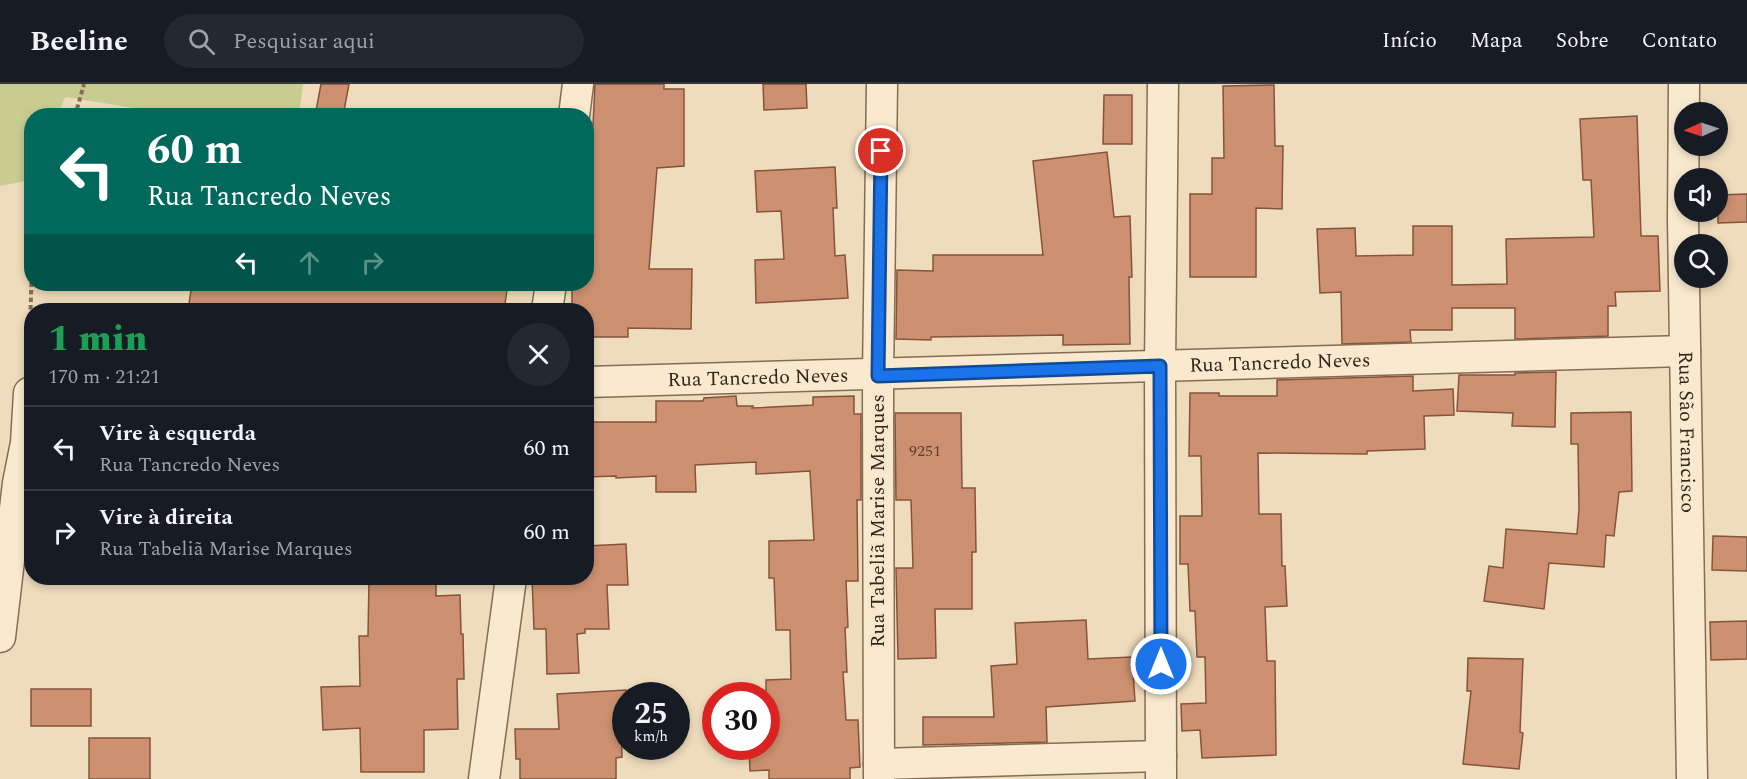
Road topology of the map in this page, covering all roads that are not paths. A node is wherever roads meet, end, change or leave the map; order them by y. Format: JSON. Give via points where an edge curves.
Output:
{"nodes":[{"id":1,"x":578,"y":84,"type":"edge"},
{"id":2,"x":882,"y":84,"type":"edge"},
{"id":3,"x":1163,"y":84,"type":"edge"},
{"id":4,"x":1684,"y":84,"type":"edge"},
{"id":5,"x":575,"y":108,"type":"edge"},
{"id":6,"x":1685,"y":351,"type":"junction"},
{"id":7,"x":1160,"y":366,"type":"junction"},
{"id":8,"x":878,"y":376,"type":"junction"},
{"id":9,"x":594,"y":382,"type":"edge"},
{"id":10,"x":24,"y":453,"type":"edge"},
{"id":11,"x":510,"y":585,"type":"edge"},
{"id":12,"x":0,"y":637,"type":"edge"},
{"id":13,"x":1161,"y":768,"type":"edge"},
{"id":14,"x":879,"y":771,"type":"edge"},
{"id":15,"x":484,"y":779,"type":"edge"},
{"id":16,"x":1692,"y":779,"type":"edge"}],
"edges":[{"from":1,"to":5,"type":"street"},
{"from":2,"to":8,"type":"street","name":"Rua Tabeliã Marise Marques"},
{"from":3,"to":7,"type":"street"},
{"from":4,"to":6,"type":"street","name":"Rua São Francisco"},
{"from":6,"to":7,"type":"street","name":"Rua Tancredo Neves"},
{"from":6,"to":16,"type":"street","name":"Rua São Francisco"},
{"from":7,"to":8,"type":"street","name":"Rua Tancredo Neves"},
{"from":7,"to":13,"type":"street"},
{"from":8,"to":9,"type":"street","name":"Rua Tancredo Neves"},
{"from":8,"to":14,"type":"street","name":"Rua Tabeliã Marise Marques"},
{"from":10,"to":12,"type":"street"},
{"from":11,"to":15,"type":"street"},
{"from":13,"to":14,"type":"street"}]}
